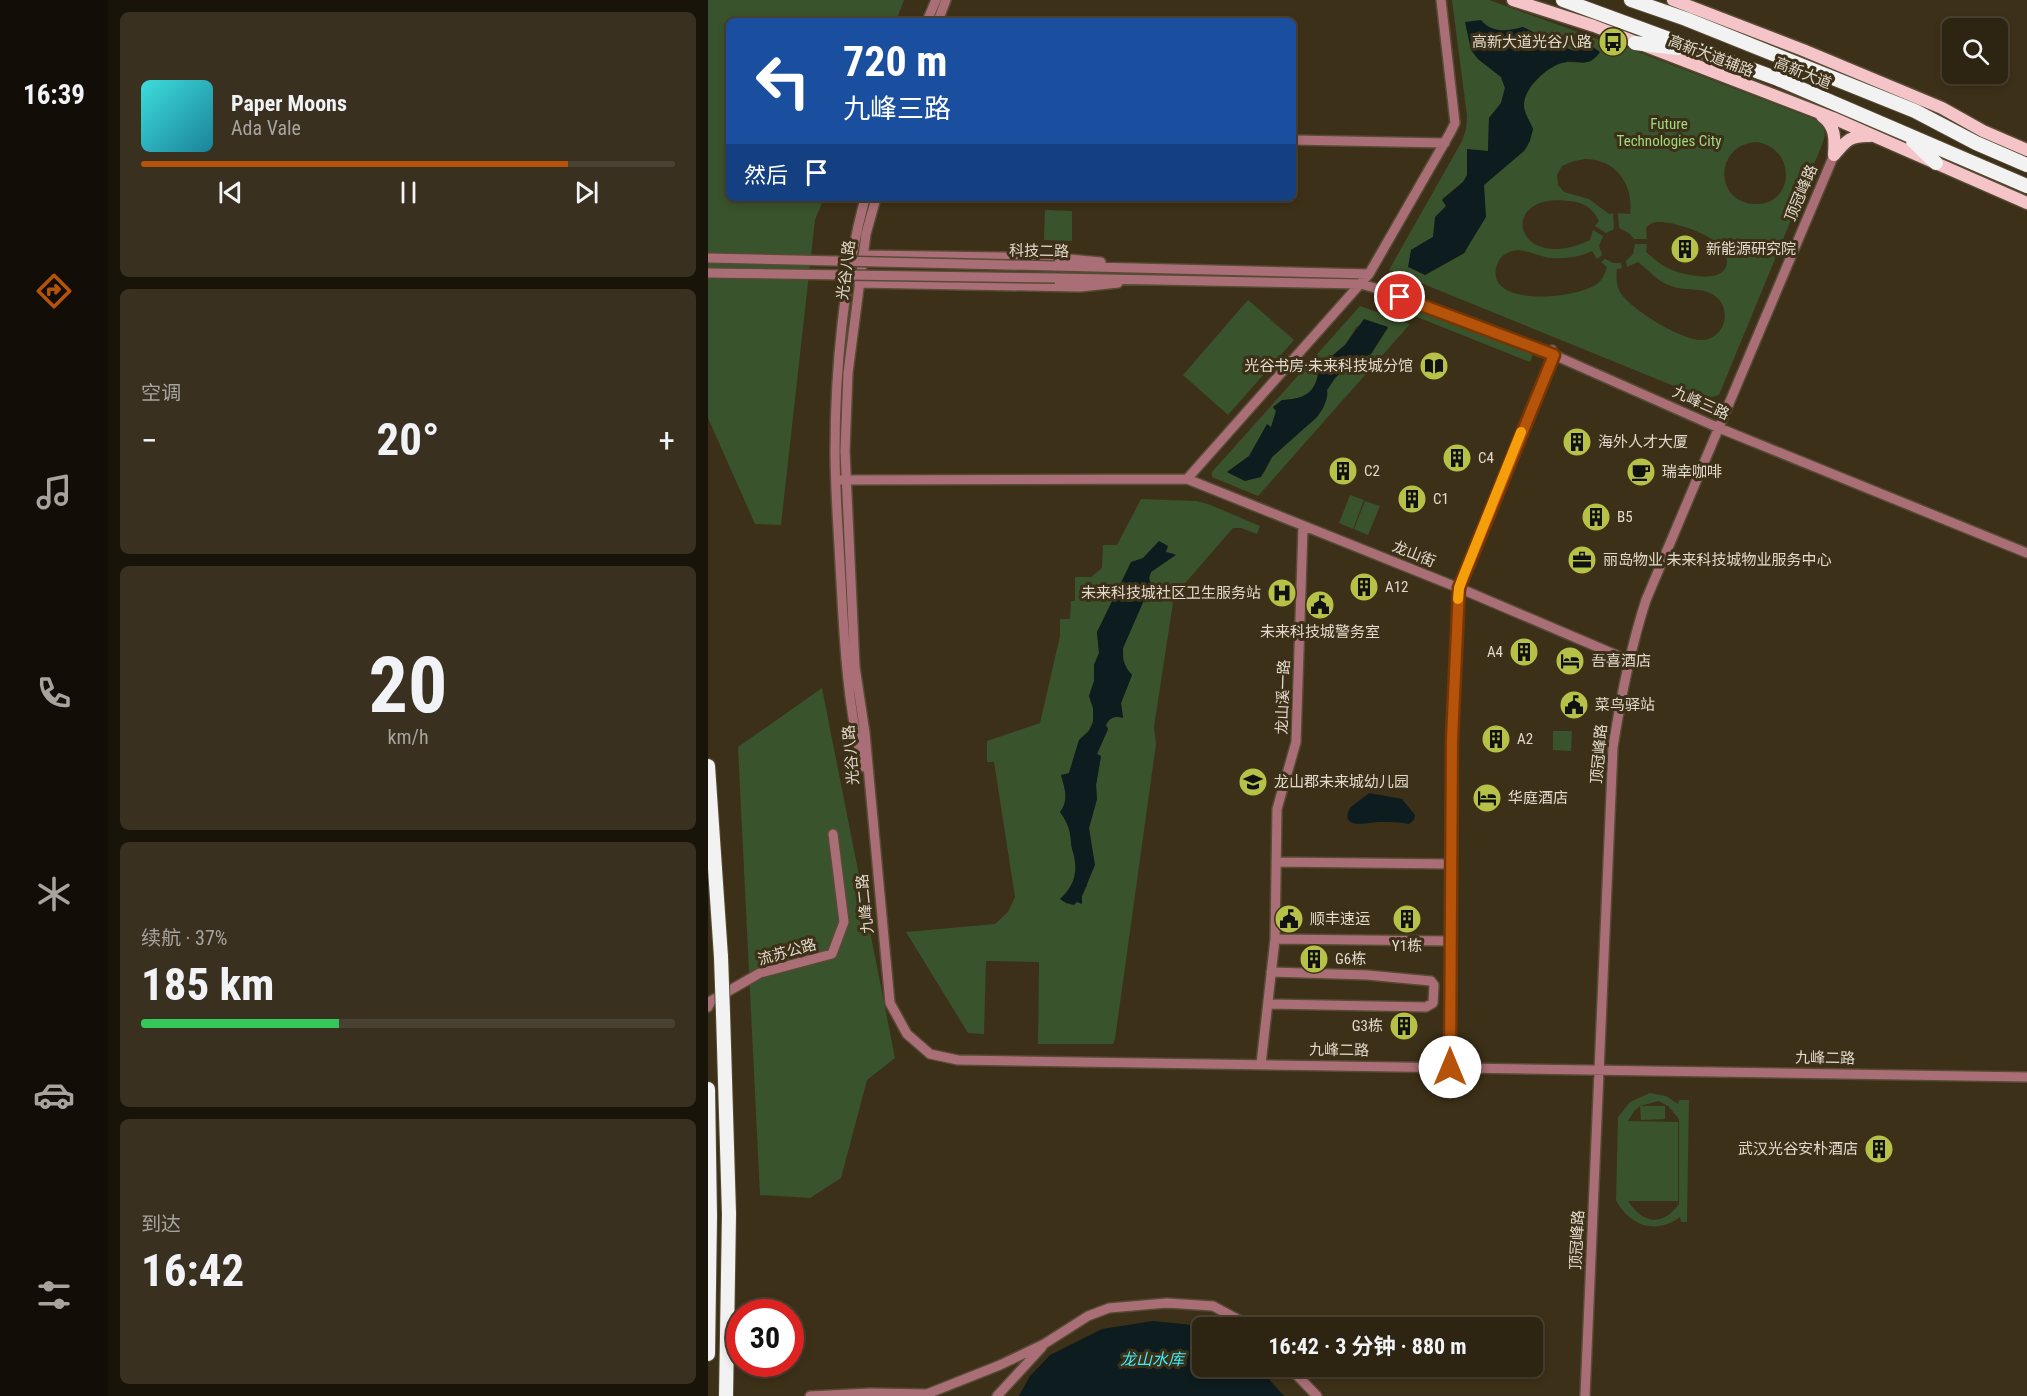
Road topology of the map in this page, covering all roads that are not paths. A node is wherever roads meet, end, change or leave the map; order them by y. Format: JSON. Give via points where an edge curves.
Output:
{"nodes":[{"id":1,"x":936,"y":0,"type":"edge"},
{"id":2,"x":946,"y":0,"type":"edge"},
{"id":3,"x":1441,"y":0,"type":"edge"},
{"id":4,"x":1513,"y":0,"type":"edge"},
{"id":5,"x":1563,"y":0,"type":"edge"},
{"id":6,"x":1631,"y":0,"type":"edge"},
{"id":7,"x":1666,"y":0,"type":"edge"},
{"id":8,"x":1673,"y":0,"type":"edge"},
{"id":9,"x":1591,"y":4,"type":"edge"},
{"id":10,"x":928,"y":18,"type":"edge"},
{"id":11,"x":939,"y":18,"type":"edge"},
{"id":12,"x":1686,"y":19,"type":"junction"},
{"id":13,"x":1635,"y":43,"type":"junction"},
{"id":14,"x":1699,"y":50,"type":"junction"},
{"id":15,"x":1923,"y":100,"type":"junction"},
{"id":16,"x":1892,"y":101,"type":"junction"},
{"id":17,"x":1819,"y":114,"type":"junction"},
{"id":18,"x":1905,"y":134,"type":"junction"},
{"id":19,"x":1874,"y":137,"type":"junction"},
{"id":20,"x":1296,"y":140,"type":"edge"},
{"id":21,"x":1445,"y":143,"type":"junction"},
{"id":22,"x":2027,"y":150,"type":"edge"},
{"id":23,"x":1834,"y":155,"type":"junction"},
{"id":24,"x":1936,"y":163,"type":"junction"},
{"id":25,"x":2027,"y":165,"type":"edge"},
{"id":26,"x":2027,"y":186,"type":"edge"},
{"id":27,"x":864,"y":201,"type":"edge"},
{"id":28,"x":875,"y":201,"type":"edge"},
{"id":29,"x":2027,"y":203,"type":"edge"},
{"id":30,"x":863,"y":255,"type":"junction"},
{"id":31,"x":708,"y":258,"type":"edge"},
{"id":32,"x":1132,"y":268,"type":"junction"},
{"id":33,"x":708,"y":273,"type":"edge"},
{"id":34,"x":1369,"y":274,"type":"junction"},
{"id":35,"x":1133,"y":280,"type":"junction"},
{"id":36,"x":860,"y":283,"type":"junction"},
{"id":37,"x":1361,"y":284,"type":"junction"},
{"id":38,"x":1552,"y":351,"type":"junction"},
{"id":39,"x":1719,"y":428,"type":"junction"},
{"id":40,"x":1187,"y":479,"type":"junction"},
{"id":41,"x":841,"y":480,"type":"junction"},
{"id":42,"x":1304,"y":527,"type":"junction"},
{"id":43,"x":2027,"y":553,"type":"edge"},
{"id":44,"x":1459,"y":588,"type":"junction"},
{"id":45,"x":1628,"y":660,"type":"junction"},
{"id":46,"x":708,"y":766,"type":"edge"},
{"id":47,"x":869,"y":792,"type":"joint"},
{"id":48,"x":833,"y":834,"type":"dead end"},
{"id":49,"x":1276,"y":862,"type":"junction"},
{"id":50,"x":1451,"y":864,"type":"junction"},
{"id":51,"x":1275,"y":939,"type":"junction"},
{"id":52,"x":1450,"y":941,"type":"junction"},
{"id":53,"x":1271,"y":972,"type":"junction"},
{"id":54,"x":1268,"y":1004,"type":"junction"},
{"id":55,"x":708,"y":1007,"type":"edge"},
{"id":56,"x":1262,"y":1064,"type":"junction"},
{"id":57,"x":1450,"y":1067,"type":"junction"},
{"id":58,"x":1600,"y":1069,"type":"junction"},
{"id":59,"x":2027,"y":1077,"type":"edge"},
{"id":60,"x":708,"y":1089,"type":"edge"},
{"id":61,"x":1234,"y":1317,"type":"edge"},
{"id":62,"x":1044,"y":1344,"type":"junction"},
{"id":63,"x":708,"y":1354,"type":"edge"},
{"id":64,"x":1299,"y":1377,"type":"edge"},
{"id":65,"x":726,"y":1396,"type":"edge"},
{"id":66,"x":810,"y":1396,"type":"edge"},
{"id":67,"x":997,"y":1396,"type":"edge"},
{"id":68,"x":1317,"y":1396,"type":"edge"},
{"id":69,"x":1585,"y":1396,"type":"edge"}],
"edges":[{"from":1,"to":10,"type":"street"},
{"from":2,"to":11,"type":"street"},
{"from":3,"to":21,"type":"street","via":[[1455,123]]},
{"from":4,"to":13,"type":"main road","name":"高新大道辅路"},
{"from":5,"to":9,"type":"highway","name":"高新大道"},
{"from":6,"to":12,"type":"highway","name":"高新大道"},
{"from":7,"to":12,"type":"main road"},
{"from":8,"to":15,"type":"main road"},
{"from":9,"to":14,"type":"highway","name":"高新大道"},
{"from":12,"to":16,"type":"highway","name":"高新大道"},
{"from":13,"to":14,"type":"highway"},
{"from":13,"to":17,"type":"main road","name":"高新大道辅路"},
{"from":14,"to":18,"type":"highway","name":"高新大道"},
{"from":15,"to":16,"type":"main road"},
{"from":15,"to":22,"type":"main road"},
{"from":16,"to":25,"type":"highway","name":"高新大道"},
{"from":17,"to":19,"type":"main road","name":"高新大道辅路"},
{"from":17,"to":23,"type":"main road","via":[[1833,129]]},
{"from":18,"to":24,"type":"highway"},
{"from":18,"to":26,"type":"highway","name":"高新大道"},
{"from":19,"to":23,"type":"main road","via":[[1853,137]]},
{"from":19,"to":24,"type":"main road","name":"高新大道辅路"},
{"from":20,"to":21,"type":"street"},
{"from":21,"to":34,"type":"street"},
{"from":23,"to":39,"type":"street","name":"顶冠峰路"},
{"from":24,"to":29,"type":"main road","name":"高新大道辅路"},
{"from":27,"to":41,"type":"street","name":"光谷八路","via":[[850,265],[838,372],[835,451]]},
{"from":28,"to":30,"type":"street","name":"光谷八路"},
{"from":30,"to":32,"type":"street","via":[[1077,259]]},
{"from":30,"to":36,"type":"street","name":"光谷八路"},
{"from":31,"to":32,"type":"street","name":"科技二路","bridge":true},
{"from":32,"to":34,"type":"street","name":"科技二路"},
{"from":33,"to":35,"type":"street","name":"科技二路","bridge":true},
{"from":34,"to":37,"type":"street"},
{"from":35,"to":36,"type":"street","via":[[1080,287]]},
{"from":35,"to":37,"type":"street","name":"科技二路"},
{"from":36,"to":41,"type":"street","name":"光谷八路","via":[[848,373]]},
{"from":37,"to":38,"type":"street","name":"九峰三路"},
{"from":37,"to":40,"type":"street"},
{"from":38,"to":39,"type":"street","name":"九峰三路"},
{"from":38,"to":44,"type":"street"},
{"from":39,"to":43,"type":"street","name":"九峰三路"},
{"from":39,"to":45,"type":"street","name":"顶冠峰路","via":[[1646,600]]},
{"from":40,"to":41,"type":"street"},
{"from":40,"to":42,"type":"street","name":"龙山街"},
{"from":41,"to":47,"type":"street","name":"光谷八路"},
{"from":42,"to":44,"type":"street","name":"龙山街"},
{"from":42,"to":49,"type":"street","name":"龙山溪一路","via":[[1296,742],[1277,809]]},
{"from":44,"to":45,"type":"street","name":"龙山街"},
{"from":44,"to":50,"type":"street"},
{"from":45,"to":58,"type":"street","name":"顶冠峰路","via":[[1613,747]]},
{"from":46,"to":65,"type":"highway","bridge":true,"via":[[723,1013],[729,1214]]},
{"from":47,"to":56,"type":"street","name":"九峰二路","via":[[890,1003],[907,1034],[930,1054],[958,1060]]},
{"from":48,"to":55,"type":"street","name":"流苏公路","via":[[844,922],[832,954],[760,974],[711,1001]]},
{"from":49,"to":50,"type":"street"},
{"from":49,"to":51,"type":"street","name":"龙山溪一路"},
{"from":50,"to":52,"type":"street"},
{"from":51,"to":52,"type":"street"},
{"from":51,"to":53,"type":"street","name":"龙山溪一路"},
{"from":52,"to":57,"type":"street"},
{"from":53,"to":54,"type":"street","name":"龙山溪一路"},
{"from":53,"to":54,"type":"street","via":[[1431,981],[1433,1003],[1426,1007]]},
{"from":54,"to":56,"type":"street","name":"龙山溪一路"},
{"from":56,"to":57,"type":"street","name":"九峰二路"},
{"from":57,"to":58,"type":"street","name":"九峰二路"},
{"from":58,"to":59,"type":"street","name":"九峰二路"},
{"from":58,"to":69,"type":"street","name":"顶冠峰路"},
{"from":60,"to":63,"type":"highway"},
{"from":61,"to":62,"type":"street","via":[[1213,1306],[1160,1303],[1109,1308],[1088,1316]]},
{"from":62,"to":66,"type":"street","via":[[927,1394]]},
{"from":62,"to":67,"type":"street"},
{"from":64,"to":68,"type":"street"}]}
